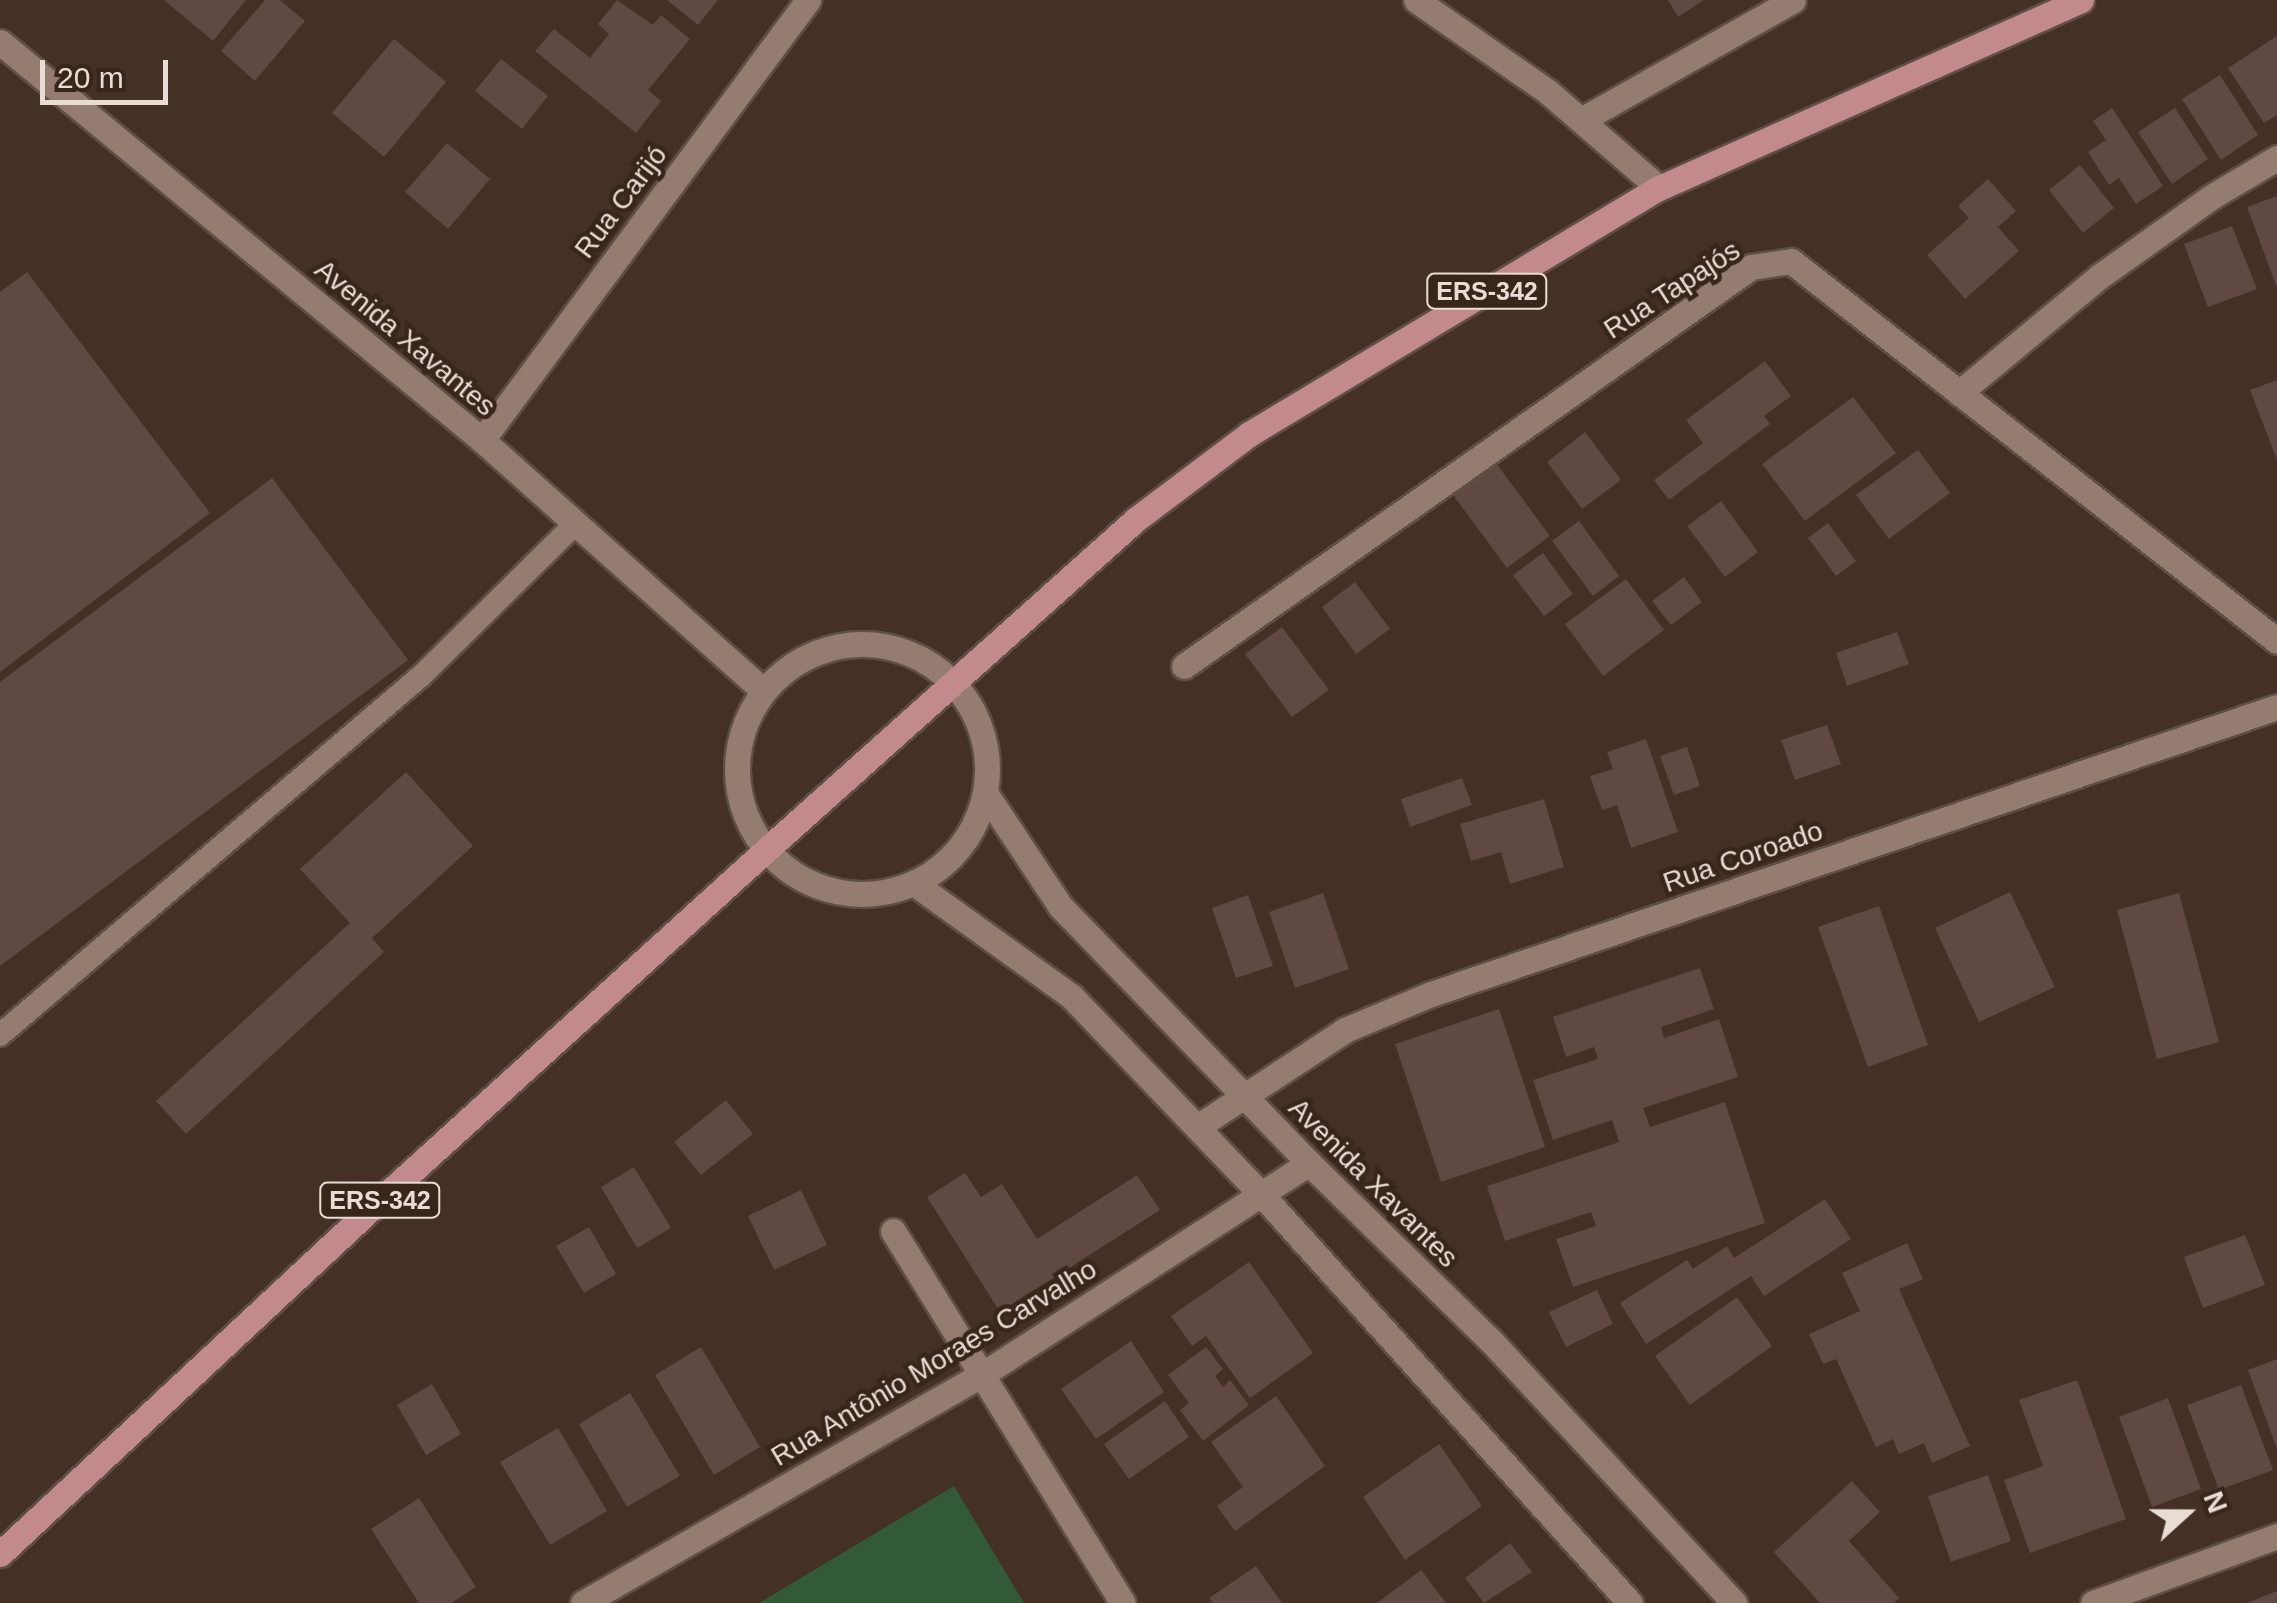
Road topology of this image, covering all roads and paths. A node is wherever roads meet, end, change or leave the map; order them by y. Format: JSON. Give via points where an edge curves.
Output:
{"nodes":[{"id":1,"x":808,"y":0,"type":"edge"},
{"id":2,"x":1416,"y":0,"type":"edge"},
{"id":3,"x":1793,"y":0,"type":"edge"},
{"id":4,"x":2081,"y":0,"type":"edge"},
{"id":5,"x":0,"y":42,"type":"edge"},
{"id":6,"x":1583,"y":119,"type":"junction"},
{"id":7,"x":2277,"y":158,"type":"edge"},
{"id":8,"x":1659,"y":188,"type":"junction"},
{"id":9,"x":1958,"y":393,"type":"junction"},
{"id":10,"x":482,"y":440,"type":"junction"},
{"id":11,"x":575,"y":524,"type":"junction"},
{"id":12,"x":2277,"y":640,"type":"edge"},
{"id":13,"x":1184,"y":666,"type":"dead end"},
{"id":14,"x":954,"y":682,"type":"junction"},
{"id":15,"x":763,"y":690,"type":"junction"},
{"id":16,"x":2277,"y":707,"type":"edge"},
{"id":17,"x":986,"y":794,"type":"junction"},
{"id":18,"x":765,"y":851,"type":"junction"},
{"id":19,"x":914,"y":884,"type":"junction"},
{"id":20,"x":0,"y":1035,"type":"edge"},
{"id":21,"x":1242,"y":1094,"type":"junction"},
{"id":22,"x":1198,"y":1127,"type":"junction"},
{"id":23,"x":1309,"y":1163,"type":"junction"},
{"id":24,"x":1261,"y":1194,"type":"junction"},
{"id":25,"x":893,"y":1231,"type":"dead end"},
{"id":26,"x":984,"y":1374,"type":"junction"},
{"id":27,"x":2277,"y":1536,"type":"edge"},
{"id":28,"x":0,"y":1554,"type":"edge"},
{"id":29,"x":583,"y":1603,"type":"edge"},
{"id":30,"x":1123,"y":1603,"type":"edge"},
{"id":31,"x":1630,"y":1603,"type":"edge"},
{"id":32,"x":1734,"y":1603,"type":"edge"},
{"id":33,"x":2092,"y":1603,"type":"edge"}],
"edges":[{"from":1,"to":10,"type":"street","name":"Rua Carijó"},
{"from":2,"to":6,"type":"street"},
{"from":3,"to":6,"type":"street"},
{"from":4,"to":8,"type":"main road","number":"ERS-342"},
{"from":5,"to":10,"type":"street","name":"Avenida Xavantes"},
{"from":6,"to":8,"type":"street"},
{"from":7,"to":9,"type":"street","via":[[2100,276]]},
{"from":8,"to":14,"type":"main road","number":"ERS-342","via":[[1249,434],[1135,520]]},
{"from":9,"to":12,"type":"street","name":"Rua Tapajós"},
{"from":9,"to":13,"type":"street","name":"Rua Tapajós","via":[[1791,262],[1751,266]]},
{"from":10,"to":11,"type":"street","name":"Avenida Xavantes"},
{"from":11,"to":15,"type":"street","name":"Avenida Xavantes"},
{"from":11,"to":20,"type":"lane","via":[[421,676]]},
{"from":14,"to":15,"type":"street","via":[[909,652],[856,642],[804,656]]},
{"from":14,"to":17,"type":"street","via":[[976,715],[987,754]]},
{"from":14,"to":18,"type":"main road","number":"ERS-342"},
{"from":15,"to":18,"type":"street","via":[[741,728],[735,771],[743,813]]},
{"from":16,"to":21,"type":"street","name":"Rua Coroado","via":[[1431,994],[1344,1030]]},
{"from":17,"to":19,"type":"street","via":[[975,828],[955,856]]},
{"from":17,"to":21,"type":"street","name":"Avenida Xavantes","via":[[1060,906]]},
{"from":18,"to":19,"type":"street","via":[[804,883],[858,894]]},
{"from":18,"to":28,"type":"main road","number":"ERS-342"},
{"from":19,"to":22,"type":"street","via":[[1072,996]]},
{"from":21,"to":22,"type":"street","name":"Rua Coroado"},
{"from":21,"to":23,"type":"street","name":"Avenida Xavantes"},
{"from":22,"to":24,"type":"street"},
{"from":23,"to":24,"type":"street","name":"Rua Antônio Moraes Carvalho"},
{"from":23,"to":32,"type":"street","name":"Avenida Xavantes","via":[[1490,1340]]},
{"from":24,"to":26,"type":"street","name":"Rua Antônio Moraes Carvalho"},
{"from":24,"to":31,"type":"street"},
{"from":25,"to":26,"type":"street"},
{"from":26,"to":29,"type":"street","name":"Rua Antônio Moraes Carvalho"},
{"from":26,"to":30,"type":"street"},
{"from":27,"to":33,"type":"street"}]}
